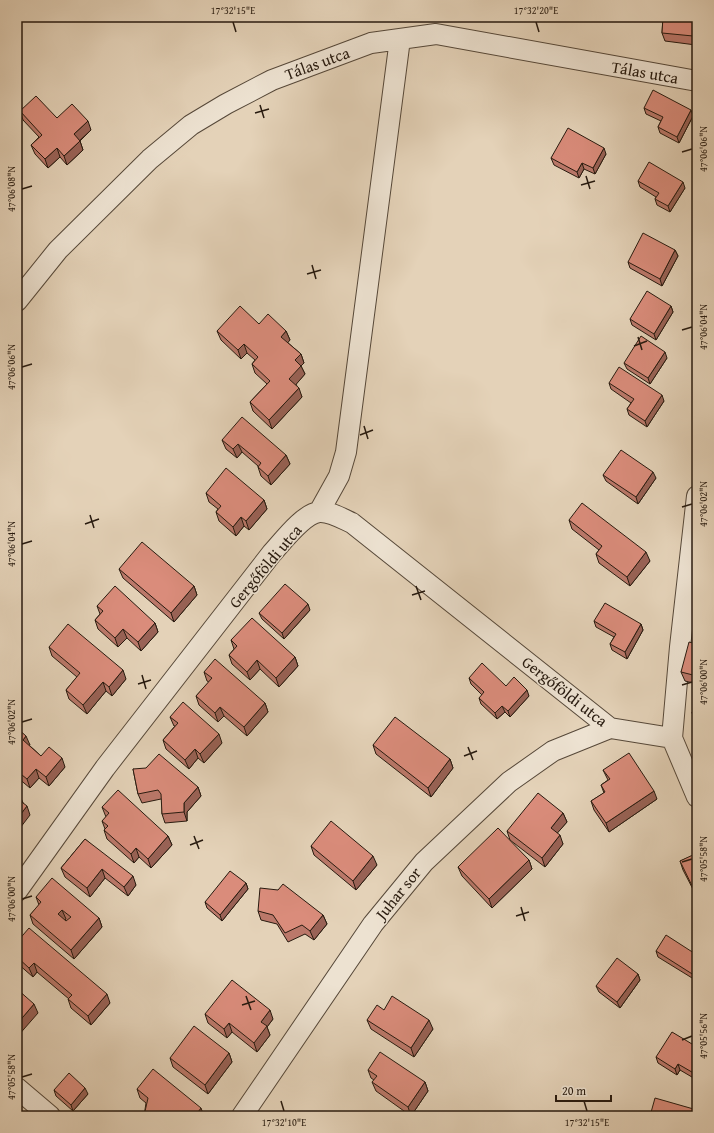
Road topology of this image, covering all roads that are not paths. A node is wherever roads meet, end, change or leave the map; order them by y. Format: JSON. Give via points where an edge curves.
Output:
{"nodes":[{"id":1,"x":400,"y":39,"type":"junction"},
{"id":2,"x":697,"y":81,"type":"edge"},
{"id":3,"x":17,"y":301,"type":"edge"},
{"id":4,"x":697,"y":496,"type":"edge"},
{"id":5,"x":319,"y":512,"type":"junction"},
{"id":6,"x":688,"y":646,"type":"edge"},
{"id":7,"x":610,"y":728,"type":"junction"},
{"id":8,"x":672,"y":738,"type":"junction"},
{"id":9,"x":697,"y":797,"type":"edge"},
{"id":10,"x":17,"y":891,"type":"edge"},
{"id":11,"x":17,"y":1088,"type":"edge"},
{"id":12,"x":50,"y":1116,"type":"edge"},
{"id":13,"x":242,"y":1116,"type":"edge"}],
"edges":[{"from":1,"to":2,"type":"street","name":"Tálas utca","via":[[436,34]]},
{"from":1,"to":3,"type":"street","name":"Tálas utca","via":[[371,43],[272,80],[191,125],[150,159],[58,250]]},
{"from":1,"to":5,"type":"street","via":[[346,452],[339,476]]},
{"from":4,"to":6,"type":"street"},
{"from":5,"to":7,"type":"street","name":"Gergőföldi utca","via":[[338,516],[352,523]]},
{"from":5,"to":10,"type":"street","name":"Gergőföldi utca","via":[[303,520],[272,553],[105,768]]},
{"from":6,"to":8,"type":"street"},
{"from":7,"to":8,"type":"street","name":"Gergőföldi utca"},
{"from":7,"to":13,"type":"street","name":"Juhar sor","via":[[553,750],[516,778],[424,862],[373,924]]},
{"from":8,"to":9,"type":"street"},
{"from":11,"to":12,"type":"street"}]}
